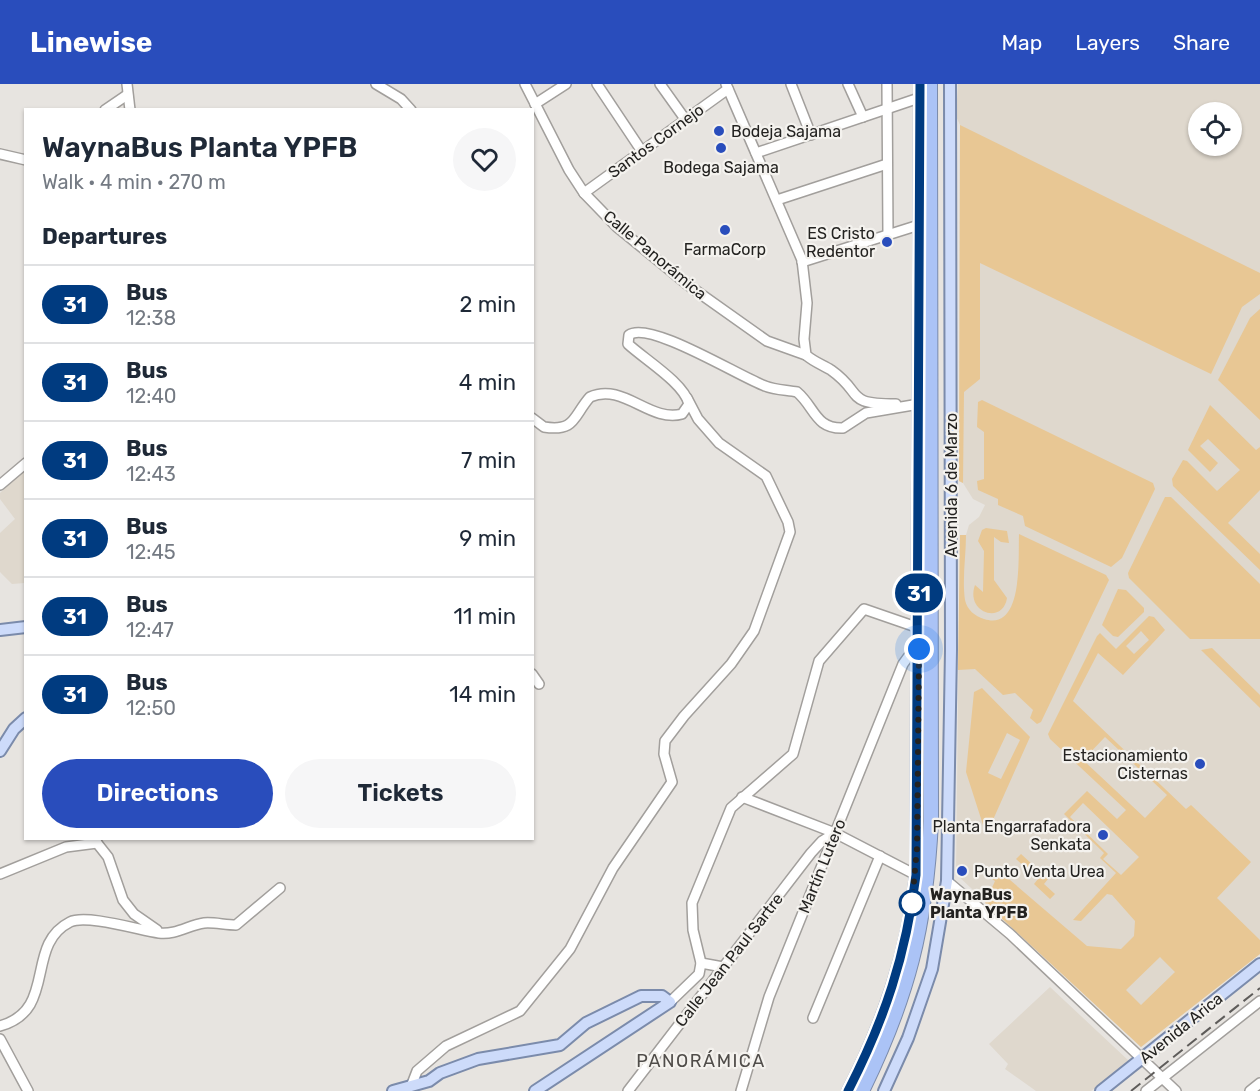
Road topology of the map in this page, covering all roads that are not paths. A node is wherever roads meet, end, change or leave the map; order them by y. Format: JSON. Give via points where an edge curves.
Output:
{"nodes":[{"id":1,"x":128,"y":84,"type":"edge"},
{"id":2,"x":376,"y":84,"type":"edge"},
{"id":3,"x":525,"y":84,"type":"edge"},
{"id":4,"x":566,"y":84,"type":"edge"},
{"id":5,"x":597,"y":84,"type":"edge"},
{"id":6,"x":660,"y":84,"type":"edge"},
{"id":7,"x":791,"y":84,"type":"edge"},
{"id":8,"x":848,"y":84,"type":"edge"},
{"id":9,"x":887,"y":84,"type":"edge"},
{"id":10,"x":920,"y":84,"type":"edge"},
{"id":11,"x":930,"y":84,"type":"edge"},
{"id":12,"x":938,"y":84,"type":"edge"},
{"id":13,"x":950,"y":84,"type":"edge"},
{"id":14,"x":727,"y":86,"type":"edge"},
{"id":15,"x":127,"y":95,"type":"junction"},
{"id":16,"x":919,"y":98,"type":"junction"},
{"id":17,"x":535,"y":104,"type":"junction"},
{"id":18,"x":108,"y":108,"type":"edge"},
{"id":19,"x":130,"y":108,"type":"edge"},
{"id":20,"x":409,"y":108,"type":"edge"},
{"id":21,"x":887,"y":109,"type":"junction"},
{"id":22,"x":862,"y":117,"type":"junction"},
{"id":23,"x":685,"y":119,"type":"junction"},
{"id":24,"x":811,"y":135,"type":"junction"},
{"id":25,"x":641,"y":150,"type":"junction"},
{"id":26,"x":756,"y":153,"type":"junction"},
{"id":27,"x":0,"y":154,"type":"edge"},
{"id":28,"x":24,"y":160,"type":"edge"},
{"id":29,"x":887,"y":164,"type":"junction"},
{"id":30,"x":585,"y":193,"type":"junction"},
{"id":31,"x":777,"y":200,"type":"junction"},
{"id":32,"x":919,"y":225,"type":"junction"},
{"id":33,"x":888,"y":235,"type":"junction"},
{"id":34,"x":802,"y":261,"type":"junction"},
{"id":35,"x":806,"y":355,"type":"junction"},
{"id":36,"x":687,"y":398,"type":"junction"},
{"id":37,"x":919,"y":404,"type":"junction"},
{"id":38,"x":534,"y":420,"type":"edge"},
{"id":39,"x":24,"y":465,"type":"edge"},
{"id":40,"x":0,"y":485,"type":"edge"},
{"id":41,"x":24,"y":627,"type":"edge"},
{"id":42,"x":919,"y":628,"type":"junction"},
{"id":43,"x":0,"y":630,"type":"edge"},
{"id":44,"x":919,"y":649,"type":"junction"},
{"id":45,"x":534,"y":677,"type":"edge"},
{"id":46,"x":539,"y":684,"type":"dead end"},
{"id":47,"x":24,"y":720,"type":"edge"},
{"id":48,"x":0,"y":751,"type":"edge"},
{"id":49,"x":742,"y":797,"type":"junction"},
{"id":50,"x":835,"y":833,"type":"junction"},
{"id":51,"x":95,"y":841,"type":"edge"},
{"id":52,"x":880,"y":856,"type":"junction"},
{"id":53,"x":0,"y":874,"type":"edge"},
{"id":54,"x":916,"y":875,"type":"junction"},
{"id":55,"x":947,"y":881,"type":"junction"},
{"id":56,"x":280,"y":888,"type":"dead end"},
{"id":57,"x":161,"y":933,"type":"junction"},
{"id":58,"x":701,"y":963,"type":"junction"},
{"id":59,"x":1260,"y":964,"type":"edge"},
{"id":60,"x":723,"y":968,"type":"junction"},
{"id":61,"x":1260,"y":1001,"type":"edge"},
{"id":62,"x":670,"y":1002,"type":"junction"},
{"id":63,"x":813,"y":1018,"type":"dead end"},
{"id":64,"x":0,"y":1026,"type":"edge"},
{"id":65,"x":0,"y":1039,"type":"edge"},
{"id":66,"x":1141,"y":1059,"type":"junction"},
{"id":67,"x":1162,"y":1078,"type":"junction"},
{"id":68,"x":1260,"y":1083,"type":"edge"},
{"id":69,"x":412,"y":1084,"type":"junction"},
{"id":70,"x":28,"y":1091,"type":"edge"},
{"id":71,"x":393,"y":1091,"type":"edge"},
{"id":72,"x":535,"y":1091,"type":"edge"},
{"id":73,"x":628,"y":1091,"type":"edge"},
{"id":74,"x":741,"y":1091,"type":"edge"},
{"id":75,"x":848,"y":1091,"type":"edge"},
{"id":76,"x":862,"y":1091,"type":"edge"},
{"id":77,"x":872,"y":1091,"type":"edge"},
{"id":78,"x":884,"y":1091,"type":"edge"},
{"id":79,"x":1101,"y":1091,"type":"edge"},
{"id":80,"x":1146,"y":1091,"type":"edge"},
{"id":81,"x":1176,"y":1091,"type":"edge"},
{"id":82,"x":1250,"y":1091,"type":"edge"}],
"edges":[{"from":1,"to":15,"type":"street"},
{"from":2,"to":20,"type":"street"},
{"from":3,"to":17,"type":"street","name":"Calle Panorámica"},
{"from":4,"to":17,"type":"street"},
{"from":5,"to":25,"type":"street"},
{"from":6,"to":23,"type":"street"},
{"from":7,"to":24,"type":"street"},
{"from":8,"to":22,"type":"street"},
{"from":9,"to":21,"type":"street"},
{"from":10,"to":16,"type":"main road","name":"Avenida 6 de Marzo"},
{"from":11,"to":76,"type":"highway","name":"Avenida 6 de Marzo","via":[[928,876],[911,969],[891,1028]]},
{"from":12,"to":77,"type":"highway","name":"Avenida 6 de Marzo","via":[[936,868],[918,974],[903,1022]]},
{"from":13,"to":55,"type":"main road","name":"Avenida 6 de Marzo","via":[[951,650]]},
{"from":14,"to":23,"type":"street","name":"Santos Cornejo"},
{"from":14,"to":26,"type":"street"},
{"from":15,"to":18,"type":"street"},
{"from":15,"to":19,"type":"street"},
{"from":16,"to":21,"type":"street"},
{"from":16,"to":32,"type":"main road","name":"Avenida 6 de Marzo"},
{"from":17,"to":30,"type":"street","name":"Calle Panorámica","via":[[556,149]]},
{"from":21,"to":22,"type":"street"},
{"from":21,"to":29,"type":"street"},
{"from":22,"to":24,"type":"street"},
{"from":23,"to":25,"type":"street","name":"Santos Cornejo"},
{"from":24,"to":26,"type":"street"},
{"from":25,"to":30,"type":"street","name":"Santos Cornejo"},
{"from":26,"to":31,"type":"street"},
{"from":27,"to":28,"type":"street"},
{"from":29,"to":31,"type":"street"},
{"from":29,"to":33,"type":"street"},
{"from":30,"to":35,"type":"street","name":"Calle Panorámica","via":[[617,227],[688,285],[767,341]]},
{"from":31,"to":34,"type":"street"},
{"from":32,"to":33,"type":"street"},
{"from":32,"to":37,"type":"main road","name":"Avenida 6 de Marzo"},
{"from":33,"to":34,"type":"street"},
{"from":34,"to":35,"type":"street","via":[[807,303]]},
{"from":35,"to":37,"type":"street","name":"Calle Panorámica","via":[[832,371],[859,401]]},
{"from":36,"to":37,"type":"street","via":[[628,344],[629,335],[638,331],[651,333],[763,386],[797,392],[817,419],[835,429],[866,413]]},
{"from":36,"to":38,"type":"street","via":[[687,408],[677,416],[608,393],[590,397],[568,426],[544,427]]},
{"from":36,"to":69,"type":"street","via":[[719,444],[766,476],[788,522],[789,538],[754,631],[736,658],[670,732],[664,754],[672,782],[613,868],[570,949],[520,1011],[446,1046],[417,1071]]},
{"from":37,"to":42,"type":"main road","name":"Avenida 6 de Marzo"},
{"from":39,"to":40,"type":"street"},
{"from":41,"to":43,"type":"main road"},
{"from":42,"to":44,"type":"main road","name":"Avenida 6 de Marzo"},
{"from":42,"to":49,"type":"street","via":[[864,609],[819,661],[793,754]]},
{"from":44,"to":50,"type":"street","name":"Martín Lutero","via":[[911,652],[903,664]]},
{"from":44,"to":54,"type":"main road","name":"Avenida 6 de Marzo"},
{"from":45,"to":46,"type":"street"},
{"from":47,"to":48,"type":"main road"},
{"from":49,"to":50,"type":"street"},
{"from":49,"to":58,"type":"street","via":[[731,808],[692,903],[693,930]]},
{"from":50,"to":52,"type":"street"},
{"from":50,"to":60,"type":"street","name":"Calle Jean Paul Sartre","via":[[811,853]]},
{"from":50,"to":74,"type":"street","name":"Martín Lutero","via":[[769,997]]},
{"from":51,"to":53,"type":"street","via":[[66,847]]},
{"from":51,"to":57,"type":"street","via":[[108,858],[123,900],[134,914]]},
{"from":52,"to":54,"type":"street"},
{"from":52,"to":63,"type":"street"},
{"from":54,"to":75,"type":"main road","name":"Avenida 6 de Marzo","via":[[899,969],[884,1014]]},
{"from":55,"to":66,"type":"street","via":[[1010,934]]},
{"from":55,"to":78,"type":"main road","name":"Avenida 6 de Marzo","via":[[932,969]]},
{"from":56,"to":57,"type":"street","via":[[236,925],[204,923]]},
{"from":57,"to":64,"type":"street","via":[[86,919],[69,923],[49,944],[38,991],[28,1009]]},
{"from":58,"to":60,"type":"street"},
{"from":58,"to":62,"type":"street","via":[[692,984]]},
{"from":59,"to":66,"type":"main road","name":"Avenida Arica"},
{"from":60,"to":73,"type":"street","name":"Calle Jean Paul Sartre"},
{"from":61,"to":67,"type":"street","name":"Avenida Arica"},
{"from":62,"to":69,"type":"main road","via":[[662,996],[641,996],[586,1023],[560,1045],[478,1059],[429,1081]]},
{"from":62,"to":72,"type":"main road"},
{"from":65,"to":70,"type":"street"},
{"from":66,"to":67,"type":"street"},
{"from":66,"to":79,"type":"main road","name":"Avenida Arica"},
{"from":67,"to":80,"type":"street","name":"Avenida Arica"},
{"from":67,"to":81,"type":"street"},
{"from":68,"to":82,"type":"street"},
{"from":69,"to":71,"type":"main road"}]}
